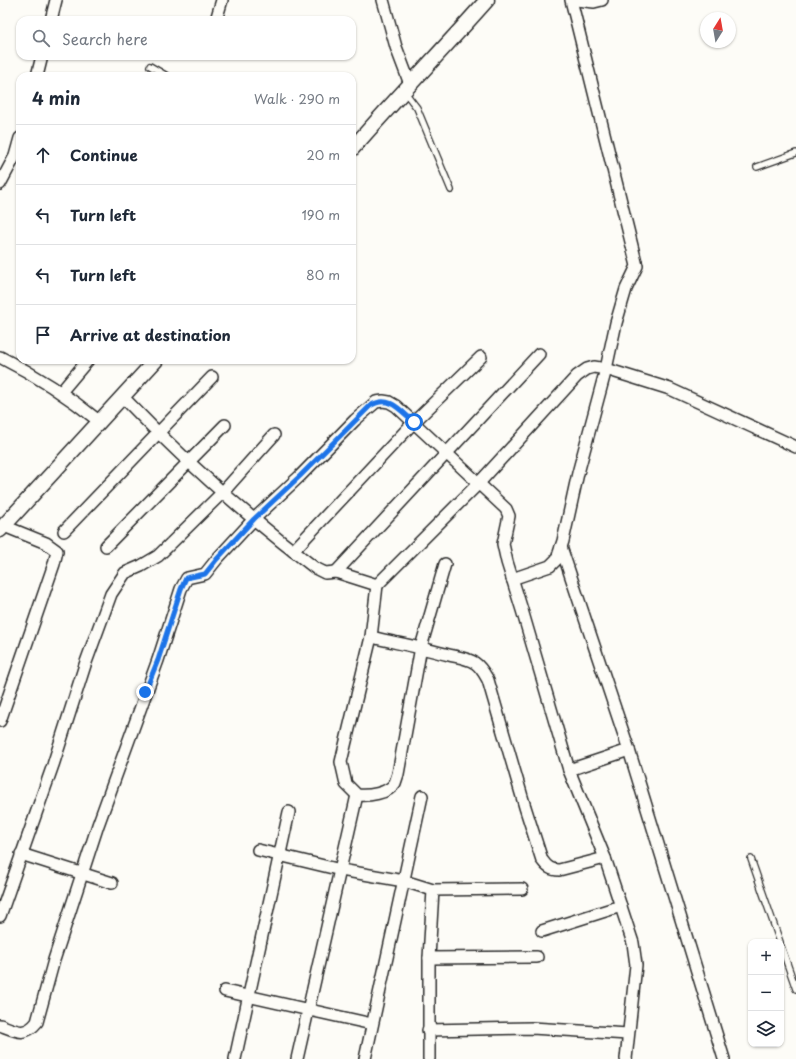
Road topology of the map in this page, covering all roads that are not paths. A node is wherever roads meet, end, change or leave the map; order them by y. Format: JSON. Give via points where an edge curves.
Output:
{"nodes":[{"id":1,"x":56,"y":0,"type":"edge"},
{"id":2,"x":222,"y":0,"type":"edge"},
{"id":3,"x":383,"y":0,"type":"edge"},
{"id":4,"x":487,"y":0,"type":"edge"},
{"id":5,"x":571,"y":0,"type":"edge"},
{"id":6,"x":576,"y":0,"type":"edge"},
{"id":7,"x":602,"y":0,"type":"edge"},
{"id":8,"x":52,"y":16,"type":"edge"},
{"id":9,"x":217,"y":16,"type":"edge"},
{"id":10,"x":41,"y":60,"type":"edge"},
{"id":11,"x":150,"y":66,"type":"dead end"},
{"id":12,"x":38,"y":72,"type":"edge"},
{"id":13,"x":160,"y":72,"type":"edge"},
{"id":14,"x":407,"y":87,"type":"junction"},
{"id":15,"x":356,"y":144,"type":"edge"},
{"id":16,"x":16,"y":152,"type":"edge"},
{"id":17,"x":796,"y":153,"type":"edge"},
{"id":18,"x":757,"y":167,"type":"dead end"},
{"id":19,"x":0,"y":184,"type":"edge"},
{"id":20,"x":451,"y":190,"type":"dead end"},
{"id":21,"x":539,"y":354,"type":"dead end"},
{"id":22,"x":0,"y":357,"type":"edge"},
{"id":23,"x":481,"y":357,"type":"dead end"},
{"id":24,"x":85,"y":364,"type":"edge"},
{"id":25,"x":148,"y":369,"type":"edge"},
{"id":26,"x":606,"y":370,"type":"junction"},
{"id":27,"x":212,"y":378,"type":"dead end"},
{"id":28,"x":61,"y":392,"type":"junction"},
{"id":29,"x":123,"y":397,"type":"junction"},
{"id":30,"x":100,"y":422,"type":"junction"},
{"id":31,"x":414,"y":422,"type":"junction"},
{"id":32,"x":225,"y":425,"type":"dead end"},
{"id":33,"x":158,"y":434,"type":"junction"},
{"id":34,"x":274,"y":435,"type":"dead end"},
{"id":35,"x":796,"y":446,"type":"edge"},
{"id":36,"x":447,"y":452,"type":"junction"},
{"id":37,"x":189,"y":463,"type":"junction"},
{"id":38,"x":479,"y":483,"type":"junction"},
{"id":39,"x":223,"y":492,"type":"junction"},
{"id":40,"x":254,"y":519,"type":"junction"},
{"id":41,"x":2,"y":528,"type":"edge"},
{"id":42,"x":64,"y":531,"type":"dead end"},
{"id":43,"x":106,"y":546,"type":"dead end"},
{"id":44,"x":561,"y":547,"type":"junction"},
{"id":45,"x":293,"y":551,"type":"junction"},
{"id":46,"x":445,"y":564,"type":"dead end"},
{"id":47,"x":336,"y":572,"type":"junction"},
{"id":48,"x":512,"y":579,"type":"junction"},
{"id":49,"x":377,"y":585,"type":"junction"},
{"id":50,"x":371,"y":637,"type":"junction"},
{"id":51,"x":421,"y":648,"type":"junction"},
{"id":52,"x":0,"y":721,"type":"edge"},
{"id":53,"x":629,"y":750,"type":"junction"},
{"id":54,"x":569,"y":770,"type":"junction"},
{"id":55,"x":357,"y":795,"type":"junction"},
{"id":56,"x":422,"y":796,"type":"dead end"},
{"id":57,"x":290,"y":812,"type":"dead end"},
{"id":58,"x":258,"y":850,"type":"dead end"},
{"id":59,"x":21,"y":854,"type":"junction"},
{"id":60,"x":280,"y":856,"type":"junction"},
{"id":61,"x":605,"y":858,"type":"junction"},
{"id":62,"x":751,"y":859,"type":"dead end"},
{"id":63,"x":341,"y":870,"type":"junction"},
{"id":64,"x":82,"y":874,"type":"junction"},
{"id":65,"x":404,"y":881,"type":"junction"},
{"id":66,"x":112,"y":883,"type":"dead end"},
{"id":67,"x":522,"y":889,"type":"dead end"},
{"id":68,"x":433,"y":890,"type":"junction"},
{"id":69,"x":621,"y":906,"type":"junction"},
{"id":70,"x":0,"y":916,"type":"edge"},
{"id":71,"x":542,"y":931,"type":"dead end"},
{"id":72,"x":779,"y":939,"type":"edge"},
{"id":73,"x":784,"y":955,"type":"edge"},
{"id":74,"x":537,"y":957,"type":"dead end"},
{"id":75,"x":429,"y":958,"type":"junction"},
{"id":76,"x":796,"y":989,"type":"edge"},
{"id":77,"x":225,"y":990,"type":"dead end"},
{"id":78,"x":249,"y":996,"type":"junction"},
{"id":79,"x":308,"y":1010,"type":"junction"},
{"id":80,"x":372,"y":1024,"type":"junction"},
{"id":81,"x":0,"y":1025,"type":"edge"},
{"id":82,"x":428,"y":1030,"type":"junction"},
{"id":83,"x":628,"y":1034,"type":"junction"},
{"id":84,"x":235,"y":1059,"type":"edge"},
{"id":85,"x":297,"y":1059,"type":"edge"},
{"id":86,"x":365,"y":1059,"type":"edge"},
{"id":87,"x":429,"y":1059,"type":"edge"},
{"id":88,"x":626,"y":1059,"type":"edge"},
{"id":89,"x":724,"y":1059,"type":"edge"}],
"edges":[{"from":1,"to":8,"type":"street"},
{"from":2,"to":9,"type":"street"},
{"from":3,"to":14,"type":"street"},
{"from":4,"to":14,"type":"street"},
{"from":5,"to":26,"type":"street","via":[[637,266],[626,289]]},
{"from":6,"to":7,"type":"street"},
{"from":10,"to":12,"type":"street"},
{"from":11,"to":13,"type":"lane"},
{"from":14,"to":15,"type":"street"},
{"from":14,"to":20,"type":"lane"},
{"from":16,"to":19,"type":"street"},
{"from":17,"to":18,"type":"lane"},
{"from":21,"to":36,"type":"street"},
{"from":22,"to":28,"type":"street"},
{"from":23,"to":31,"type":"street"},
{"from":24,"to":28,"type":"street"},
{"from":25,"to":29,"type":"street"},
{"from":26,"to":35,"type":"street","via":[[670,389]]},
{"from":26,"to":38,"type":"street","via":[[591,367],[577,376]]},
{"from":26,"to":44,"type":"street"},
{"from":27,"to":33,"type":"street"},
{"from":28,"to":30,"type":"street"},
{"from":29,"to":30,"type":"street"},
{"from":29,"to":33,"type":"street"},
{"from":30,"to":41,"type":"street"},
{"from":31,"to":36,"type":"street"},
{"from":31,"to":40,"type":"street","via":[[389,402],[376,402]]},
{"from":31,"to":45,"type":"street"},
{"from":32,"to":37,"type":"street"},
{"from":33,"to":37,"type":"street"},
{"from":33,"to":42,"type":"street"},
{"from":34,"to":39,"type":"street"},
{"from":36,"to":38,"type":"street"},
{"from":36,"to":47,"type":"street"},
{"from":37,"to":39,"type":"street"},
{"from":37,"to":43,"type":"street"},
{"from":38,"to":48,"type":"street","via":[[509,514],[503,544]]},
{"from":38,"to":49,"type":"street"},
{"from":39,"to":40,"type":"street"},
{"from":39,"to":59,"type":"street","via":[[158,556],[125,573],[112,594],[85,665]]},
{"from":40,"to":45,"type":"street"},
{"from":40,"to":64,"type":"street","via":[[205,574],[186,578]]},
{"from":41,"to":52,"type":"street","via":[[46,543],[57,551]]},
{"from":44,"to":48,"type":"street","via":[[557,559],[550,566]]},
{"from":44,"to":53,"type":"street"},
{"from":45,"to":47,"type":"street","via":[[325,573]]},
{"from":46,"to":51,"type":"street"},
{"from":47,"to":49,"type":"street"},
{"from":48,"to":54,"type":"street"},
{"from":49,"to":50,"type":"street"},
{"from":50,"to":51,"type":"street"},
{"from":50,"to":55,"type":"street","via":[[341,762],[346,784]]},
{"from":51,"to":55,"type":"street","via":[[394,784],[387,790],[366,796]]},
{"from":51,"to":61,"type":"street","via":[[474,662],[484,671],[546,867],[560,870]]},
{"from":53,"to":54,"type":"street"},
{"from":53,"to":89,"type":"street"},
{"from":54,"to":61,"type":"street"},
{"from":55,"to":63,"type":"street"},
{"from":56,"to":65,"type":"street"},
{"from":57,"to":60,"type":"street"},
{"from":58,"to":60,"type":"street"},
{"from":59,"to":64,"type":"street"},
{"from":59,"to":70,"type":"street"},
{"from":60,"to":63,"type":"street"},
{"from":60,"to":78,"type":"street"},
{"from":61,"to":69,"type":"street"},
{"from":62,"to":72,"type":"lane"},
{"from":63,"to":65,"type":"street"},
{"from":63,"to":79,"type":"street"},
{"from":64,"to":66,"type":"street"},
{"from":64,"to":81,"type":"street","via":[[37,1022],[32,1028],[19,1032]]},
{"from":65,"to":68,"type":"street"},
{"from":65,"to":80,"type":"street"},
{"from":67,"to":68,"type":"street"},
{"from":68,"to":75,"type":"street"},
{"from":69,"to":71,"type":"street"},
{"from":69,"to":83,"type":"street","via":[[633,943],[636,964]]},
{"from":73,"to":76,"type":"lane"},
{"from":74,"to":75,"type":"street"},
{"from":75,"to":82,"type":"street"},
{"from":77,"to":78,"type":"street"},
{"from":78,"to":79,"type":"street"},
{"from":78,"to":84,"type":"street"},
{"from":79,"to":80,"type":"street"},
{"from":79,"to":85,"type":"street"},
{"from":80,"to":86,"type":"street"},
{"from":82,"to":83,"type":"street","via":[[532,1028]]},
{"from":82,"to":87,"type":"street"},
{"from":83,"to":88,"type":"street"}]}
